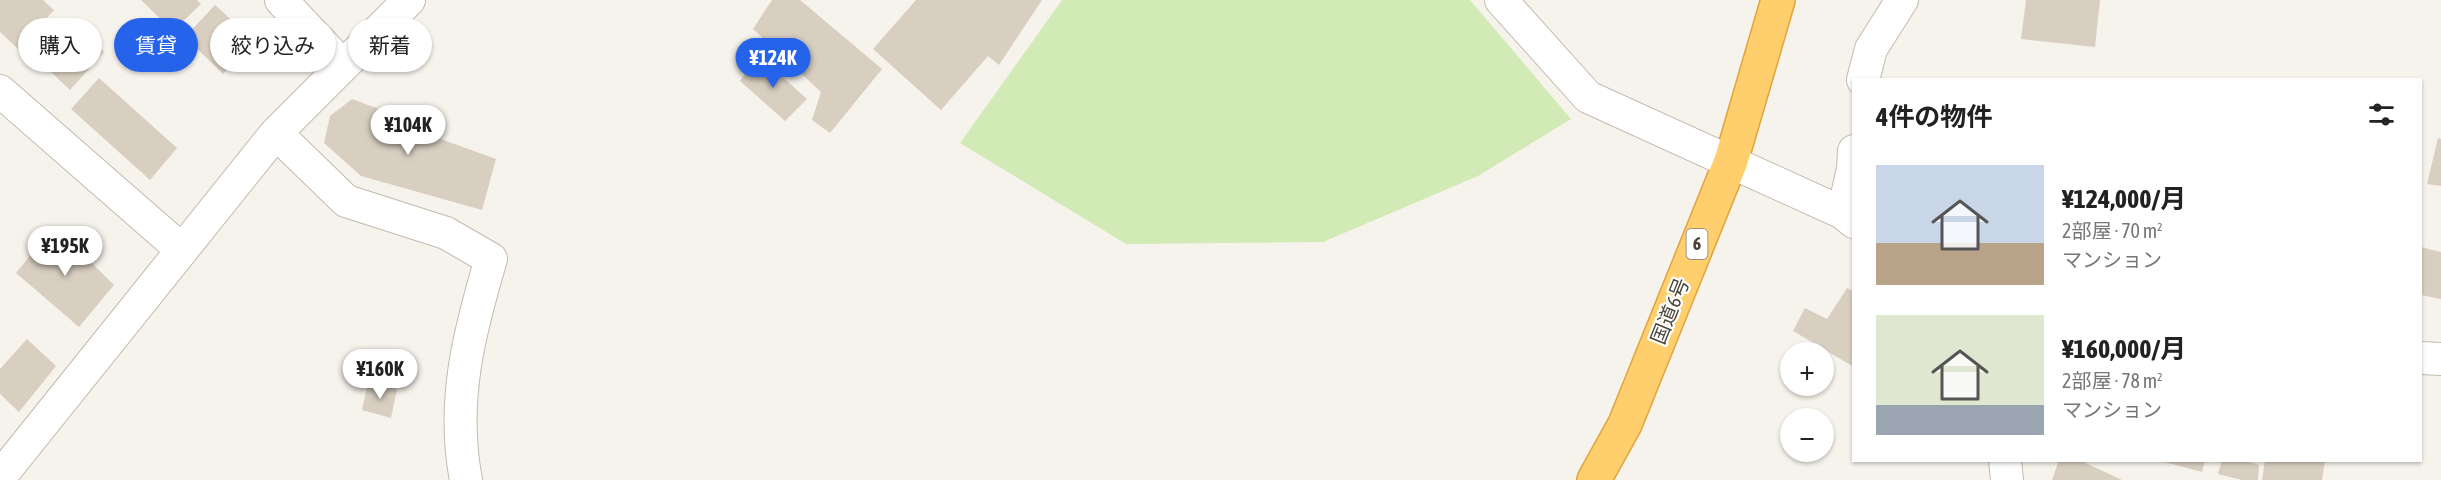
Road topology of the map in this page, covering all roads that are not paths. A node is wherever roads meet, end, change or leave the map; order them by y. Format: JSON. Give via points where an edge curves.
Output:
{"nodes":[{"id":1,"x":282,"y":0,"type":"edge"},
{"id":2,"x":409,"y":0,"type":"edge"},
{"id":3,"x":1501,"y":0,"type":"edge"},
{"id":4,"x":1778,"y":0,"type":"edge"},
{"id":5,"x":1902,"y":0,"type":"edge"},
{"id":6,"x":343,"y":66,"type":"junction"},
{"id":7,"x":1864,"y":78,"type":"edge"},
{"id":8,"x":0,"y":91,"type":"edge"},
{"id":9,"x":276,"y":133,"type":"junction"},
{"id":10,"x":1731,"y":161,"type":"junction"},
{"id":11,"x":1852,"y":179,"type":"edge"},
{"id":12,"x":1848,"y":218,"type":"edge"},
{"id":13,"x":182,"y":250,"type":"junction"},
{"id":14,"x":2422,"y":358,"type":"edge"},
{"id":15,"x":2441,"y":359,"type":"edge"},
{"id":16,"x":2005,"y":462,"type":"edge"},
{"id":17,"x":0,"y":476,"type":"edge"},
{"id":18,"x":466,"y":480,"type":"edge"},
{"id":19,"x":1594,"y":480,"type":"edge"},
{"id":20,"x":2007,"y":480,"type":"edge"}],
"edges":[{"from":1,"to":6,"type":"street"},
{"from":2,"to":6,"type":"street"},
{"from":3,"to":10,"type":"street","via":[[1588,97]]},
{"from":4,"to":10,"type":"highway","name":"国道6号","number":"6"},
{"from":5,"to":7,"type":"street","via":[[1871,49]]},
{"from":6,"to":9,"type":"street"},
{"from":8,"to":13,"type":"street"},
{"from":9,"to":13,"type":"street"},
{"from":9,"to":18,"type":"street","via":[[346,201],[446,233],[491,259],[469,332],[460,396]]},
{"from":10,"to":12,"type":"street"},
{"from":10,"to":19,"type":"highway","name":"国道6号","number":"6","via":[[1625,424]]},
{"from":11,"to":12,"type":"street"},
{"from":13,"to":17,"type":"street"},
{"from":14,"to":15,"type":"street"},
{"from":16,"to":20,"type":"street"}]}
